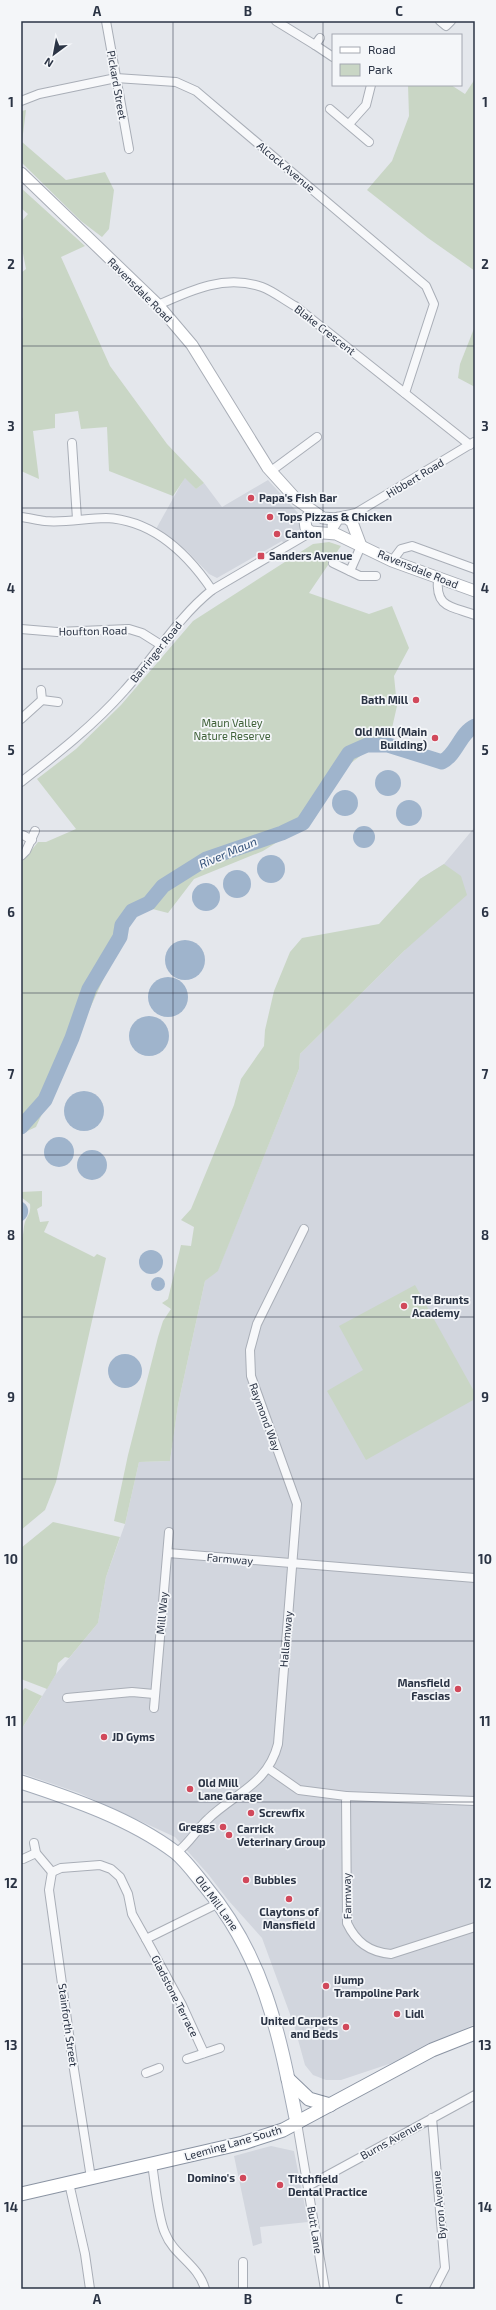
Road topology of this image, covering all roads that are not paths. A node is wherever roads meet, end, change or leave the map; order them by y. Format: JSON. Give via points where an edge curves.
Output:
{"nodes":[{"id":1,"x":106,"y":21,"type":"edge"},
{"id":2,"x":278,"y":22,"type":"edge"},
{"id":3,"x":332,"y":56,"type":"edge"},
{"id":4,"x":116,"y":78,"type":"junction"},
{"id":5,"x":372,"y":86,"type":"edge"},
{"id":6,"x":21,"y":101,"type":"edge"},
{"id":7,"x":330,"y":109,"type":"dead end"},
{"id":8,"x":350,"y":124,"type":"junction"},
{"id":9,"x":369,"y":142,"type":"dead end"},
{"id":10,"x":128,"y":149,"type":"dead end"},
{"id":11,"x":21,"y":173,"type":"edge"},
{"id":12,"x":158,"y":305,"type":"junction"},
{"id":13,"x":405,"y":393,"type":"junction"},
{"id":14,"x":317,"y":437,"type":"dead end"},
{"id":15,"x":72,"y":443,"type":"dead end"},
{"id":16,"x":473,"y":443,"type":"edge"},
{"id":17,"x":271,"y":471,"type":"junction"},
{"id":18,"x":21,"y":516,"type":"edge"},
{"id":19,"x":338,"y":518,"type":"junction"},
{"id":20,"x":77,"y":519,"type":"junction"},
{"id":21,"x":353,"y":520,"type":"junction"},
{"id":22,"x":311,"y":525,"type":"junction"},
{"id":23,"x":339,"y":535,"type":"junction"},
{"id":24,"x":361,"y":546,"type":"junction"},
{"id":25,"x":392,"y":561,"type":"junction"},
{"id":26,"x":333,"y":563,"type":"dead end"},
{"id":27,"x":475,"y":569,"type":"edge"},
{"id":28,"x":350,"y":571,"type":"junction"},
{"id":29,"x":376,"y":576,"type":"dead end"},
{"id":30,"x":438,"y":578,"type":"junction"},
{"id":31,"x":212,"y":590,"type":"junction"},
{"id":32,"x":475,"y":591,"type":"edge"},
{"id":33,"x":475,"y":615,"type":"edge"},
{"id":34,"x":21,"y":629,"type":"edge"},
{"id":35,"x":161,"y":645,"type":"junction"},
{"id":36,"x":41,"y":690,"type":"dead end"},
{"id":37,"x":42,"y":700,"type":"junction"},
{"id":38,"x":58,"y":702,"type":"dead end"},
{"id":39,"x":21,"y":719,"type":"edge"},
{"id":40,"x":21,"y":782,"type":"edge"},
{"id":41,"x":35,"y":831,"type":"dead end"},
{"id":42,"x":23,"y":835,"type":"dead end"},
{"id":43,"x":32,"y":840,"type":"junction"},
{"id":44,"x":21,"y":856,"type":"edge"},
{"id":45,"x":304,"y":1230,"type":"dead end"},
{"id":46,"x":169,"y":1532,"type":"dead end"},
{"id":47,"x":168,"y":1553,"type":"junction"},
{"id":48,"x":292,"y":1564,"type":"junction"},
{"id":49,"x":475,"y":1578,"type":"edge"},
{"id":50,"x":154,"y":1694,"type":"junction"},
{"id":51,"x":67,"y":1698,"type":"dead end"},
{"id":52,"x":154,"y":1708,"type":"dead end"},
{"id":53,"x":269,"y":1769,"type":"junction"},
{"id":54,"x":21,"y":1782,"type":"edge"},
{"id":55,"x":346,"y":1796,"type":"junction"},
{"id":56,"x":475,"y":1802,"type":"edge"},
{"id":57,"x":34,"y":1843,"type":"dead end"},
{"id":58,"x":36,"y":1853,"type":"junction"},
{"id":59,"x":176,"y":1853,"type":"junction"},
{"id":60,"x":23,"y":1859,"type":"dead end"},
{"id":61,"x":52,"y":1872,"type":"junction"},
{"id":62,"x":220,"y":1903,"type":"junction"},
{"id":63,"x":475,"y":1927,"type":"edge"},
{"id":64,"x":146,"y":1939,"type":"junction"},
{"id":65,"x":475,"y":2033,"type":"edge"},
{"id":66,"x":220,"y":2048,"type":"dead end"},
{"id":67,"x":204,"y":2053,"type":"junction"},
{"id":68,"x":187,"y":2059,"type":"dead end"},
{"id":69,"x":159,"y":2068,"type":"dead end"},
{"id":70,"x":146,"y":2073,"type":"dead end"},
{"id":71,"x":288,"y":2079,"type":"junction"},
{"id":72,"x":475,"y":2095,"type":"edge"},
{"id":73,"x":330,"y":2105,"type":"junction"},
{"id":74,"x":432,"y":2118,"type":"junction"},
{"id":75,"x":297,"y":2123,"type":"junction"},
{"id":76,"x":152,"y":2164,"type":"junction"},
{"id":77,"x":91,"y":2178,"type":"junction"},
{"id":78,"x":69,"y":2183,"type":"junction"},
{"id":79,"x":308,"y":2186,"type":"junction"},
{"id":80,"x":21,"y":2194,"type":"edge"},
{"id":81,"x":242,"y":2262,"type":"dead end"},
{"id":82,"x":90,"y":2289,"type":"edge"},
{"id":83,"x":205,"y":2289,"type":"edge"},
{"id":84,"x":243,"y":2289,"type":"edge"},
{"id":85,"x":325,"y":2289,"type":"edge"},
{"id":86,"x":434,"y":2289,"type":"edge"}],
"edges":[{"from":1,"to":4,"type":"street","name":"Pickard Street"},
{"from":2,"to":3,"type":"street","via":[[317,42]]},
{"from":4,"to":6,"type":"street","name":"Alcock Avenue","via":[[39,94]]},
{"from":4,"to":10,"type":"street","name":"Pickard Street"},
{"from":4,"to":13,"type":"street","name":"Alcock Avenue","via":[[176,82],[196,91],[426,286],[434,304]]},
{"from":5,"to":8,"type":"street","via":[[366,105]]},
{"from":7,"to":8,"type":"street"},
{"from":8,"to":9,"type":"street"},
{"from":11,"to":12,"type":"main road","name":"Ravensdale Road"},
{"from":12,"to":13,"type":"street","name":"Blake Crescent","via":[[192,289],[227,281],[262,287],[294,306]]},
{"from":12,"to":17,"type":"main road","name":"Ravensdale Road","via":[[192,345],[236,419]]},
{"from":13,"to":16,"type":"street","name":"Blake Crescent"},
{"from":14,"to":17,"type":"street"},
{"from":15,"to":20,"type":"street"},
{"from":16,"to":21,"type":"street","name":"Hibbert Road"},
{"from":17,"to":22,"type":"main road","name":"Ravensdale Road","via":[[296,500]]},
{"from":18,"to":20,"type":"street","via":[[46,521]]},
{"from":19,"to":21,"type":"main road"},
{"from":19,"to":22,"type":"main road"},
{"from":19,"to":23,"type":"main road","via":[[333,528]]},
{"from":20,"to":31,"type":"street","via":[[107,518],[132,522],[153,531],[196,566]]},
{"from":21,"to":23,"type":"main road","via":[[351,532]]},
{"from":21,"to":24,"type":"main road"},
{"from":22,"to":23,"type":"main road","name":"Ravensdale Road"},
{"from":22,"to":31,"type":"street","name":"Barringer Road"},
{"from":23,"to":24,"type":"main road","name":"Ravensdale Road"},
{"from":24,"to":25,"type":"main road","name":"Ravensdale Road"},
{"from":24,"to":28,"type":"street"},
{"from":25,"to":27,"type":"street","via":[[401,549],[412,546]]},
{"from":25,"to":30,"type":"main road","name":"Ravensdale Road"},
{"from":26,"to":28,"type":"street"},
{"from":28,"to":29,"type":"street","via":[[360,576]]},
{"from":30,"to":32,"type":"main road","name":"Ravensdale Road"},
{"from":30,"to":33,"type":"street","via":[[436,593],[442,603]]},
{"from":31,"to":35,"type":"street","name":"Barringer Road","via":[[185,616]]},
{"from":34,"to":35,"type":"street","name":"Houfton Road","via":[[57,632],[128,629]]},
{"from":35,"to":40,"type":"street","name":"Barringer Road","via":[[106,710]]},
{"from":36,"to":37,"type":"street"},
{"from":37,"to":38,"type":"street"},
{"from":37,"to":39,"type":"street"},
{"from":41,"to":43,"type":"street"},
{"from":42,"to":43,"type":"street"},
{"from":43,"to":44,"type":"street"},
{"from":45,"to":48,"type":"street","name":"Raymond Way","via":[[258,1324],[250,1350],[251,1376],[297,1504]]},
{"from":46,"to":47,"type":"street","name":"Mill Way"},
{"from":47,"to":48,"type":"street","name":"Farmway"},
{"from":47,"to":50,"type":"street","name":"Mill Way"},
{"from":48,"to":49,"type":"street"},
{"from":48,"to":53,"type":"street","name":"Hallamway","via":[[278,1744]]},
{"from":50,"to":51,"type":"street","via":[[132,1692]]},
{"from":50,"to":52,"type":"street","name":"Mill Way"},
{"from":53,"to":55,"type":"street","via":[[299,1790]]},
{"from":53,"to":59,"type":"street","name":"Hallamway","via":[[208,1818]]},
{"from":54,"to":59,"type":"main road","name":"Old Mill Lane","via":[[108,1814]]},
{"from":55,"to":56,"type":"street"},
{"from":55,"to":63,"type":"street","name":"Farmway","via":[[347,1923],[358,1940],[378,1952],[391,1954]]},
{"from":57,"to":58,"type":"street"},
{"from":58,"to":60,"type":"street"},
{"from":58,"to":61,"type":"street"},
{"from":59,"to":62,"type":"main road","name":"Old Mill Lane"},
{"from":61,"to":64,"type":"street","name":"Gladstone Terrace","via":[[61,1868],[100,1865],[111,1869],[120,1877],[128,1894],[132,1914]]},
{"from":61,"to":77,"type":"street","name":"Stainforth Street","via":[[49,1890]]},
{"from":62,"to":64,"type":"street"},
{"from":62,"to":71,"type":"main road","name":"Old Mill Lane","via":[[243,1940],[263,1984],[282,2048]]},
{"from":64,"to":67,"type":"street","name":"Gladstone Terrace","via":[[182,2005]]},
{"from":65,"to":73,"type":"main road","name":"Leeming Lane South","via":[[432,2050]]},
{"from":66,"to":67,"type":"street"},
{"from":67,"to":68,"type":"street"},
{"from":69,"to":70,"type":"street"},
{"from":71,"to":73,"type":"main road","via":[[309,2099]]},
{"from":71,"to":75,"type":"main road","name":"Old Mill Lane"},
{"from":72,"to":74,"type":"street","name":"Burns Avenue"},
{"from":73,"to":75,"type":"main road","name":"Leeming Lane South"},
{"from":74,"to":79,"type":"street","name":"Burns Avenue"},
{"from":74,"to":86,"type":"street","name":"Byron Avenue","via":[[445,2268]]},
{"from":75,"to":76,"type":"main road","name":"Leeming Lane South","via":[[243,2143]]},
{"from":75,"to":79,"type":"street","name":"Butt Lane"},
{"from":76,"to":77,"type":"main road","name":"Leeming Lane South"},
{"from":76,"to":83,"type":"street","via":[[164,2233],[176,2251],[198,2272]]},
{"from":77,"to":78,"type":"main road","name":"Leeming Lane South"},
{"from":78,"to":80,"type":"main road","name":"Leeming Lane South"},
{"from":78,"to":82,"type":"street"},
{"from":79,"to":85,"type":"street","name":"Butt Lane"},
{"from":81,"to":84,"type":"street"}]}
